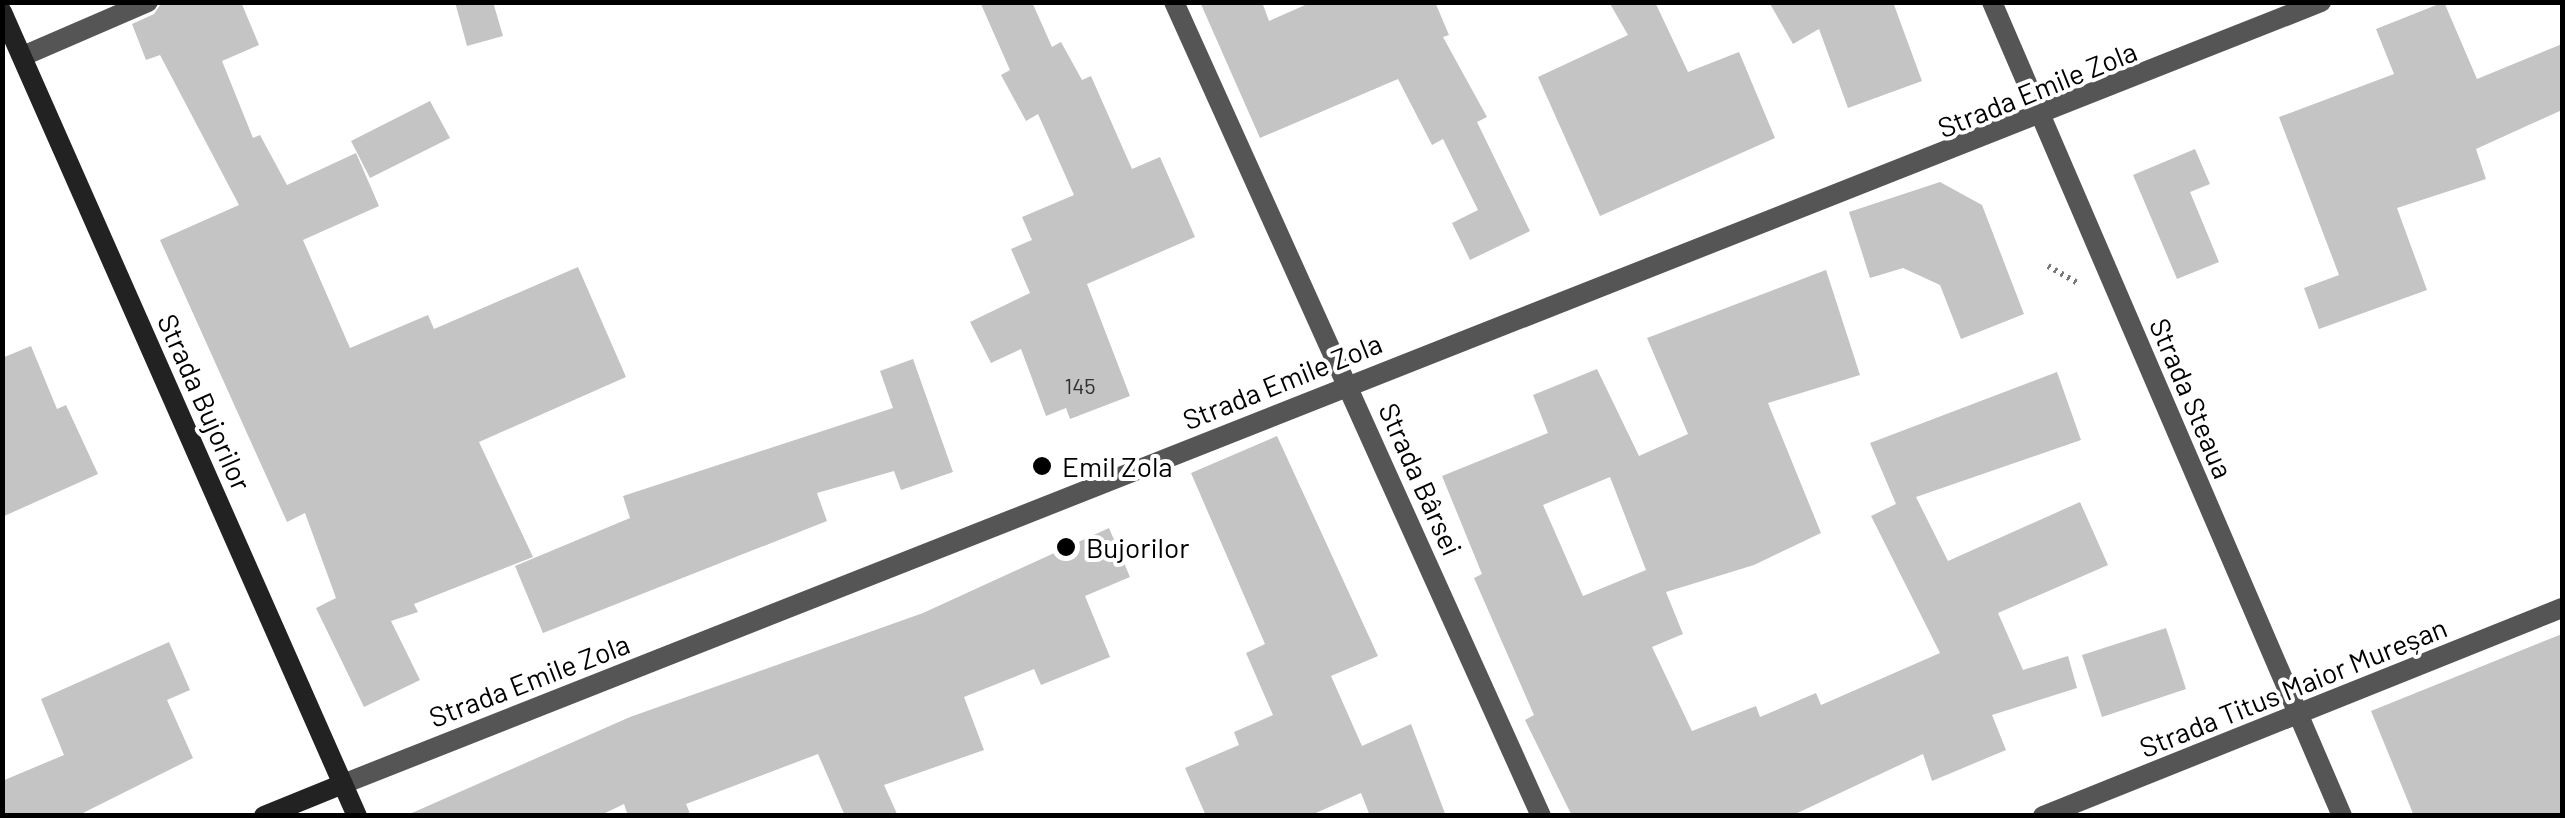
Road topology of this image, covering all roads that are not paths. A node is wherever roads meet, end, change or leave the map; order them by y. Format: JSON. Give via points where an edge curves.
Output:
{"nodes":[{"id":1,"x":148,"y":2,"type":"edge"},
{"id":2,"x":1174,"y":2,"type":"edge"},
{"id":3,"x":1992,"y":2,"type":"edge"},
{"id":4,"x":2321,"y":2,"type":"edge"},
{"id":5,"x":2,"y":12,"type":"edge"},
{"id":6,"x":23,"y":56,"type":"junction"},
{"id":7,"x":2042,"y":118,"type":"junction"},
{"id":8,"x":1348,"y":384,"type":"junction"},
{"id":9,"x":2562,"y":608,"type":"edge"},
{"id":10,"x":2299,"y":716,"type":"junction"},
{"id":11,"x":343,"y":784,"type":"junction"},
{"id":12,"x":264,"y":816,"type":"edge"},
{"id":13,"x":357,"y":816,"type":"edge"},
{"id":14,"x":1540,"y":816,"type":"edge"},
{"id":15,"x":2043,"y":816,"type":"edge"},
{"id":16,"x":2342,"y":816,"type":"edge"}],
"edges":[{"from":1,"to":6,"type":"street"},
{"from":2,"to":8,"type":"street","name":"Strada Bârsei"},
{"from":3,"to":7,"type":"street","name":"Strada Steaua"},
{"from":4,"to":7,"type":"street","name":"Strada Emile Zola"},
{"from":5,"to":6,"type":"main road","name":"Strada Bujorilor"},
{"from":6,"to":11,"type":"main road","name":"Strada Bujorilor"},
{"from":7,"to":8,"type":"street","name":"Strada Emile Zola"},
{"from":7,"to":10,"type":"street","name":"Strada Steaua"},
{"from":8,"to":11,"type":"street","name":"Strada Emile Zola"},
{"from":8,"to":14,"type":"street","name":"Strada Bârsei"},
{"from":9,"to":10,"type":"street","name":"Strada Titus Maior Mureșan"},
{"from":10,"to":15,"type":"street","name":"Strada Titus Maior Mureșan"},
{"from":10,"to":16,"type":"street","name":"Strada Steaua"},
{"from":11,"to":12,"type":"main road","name":"Strada Emile Zola"},
{"from":11,"to":13,"type":"main road","name":"Strada Bujorilor"}]}
